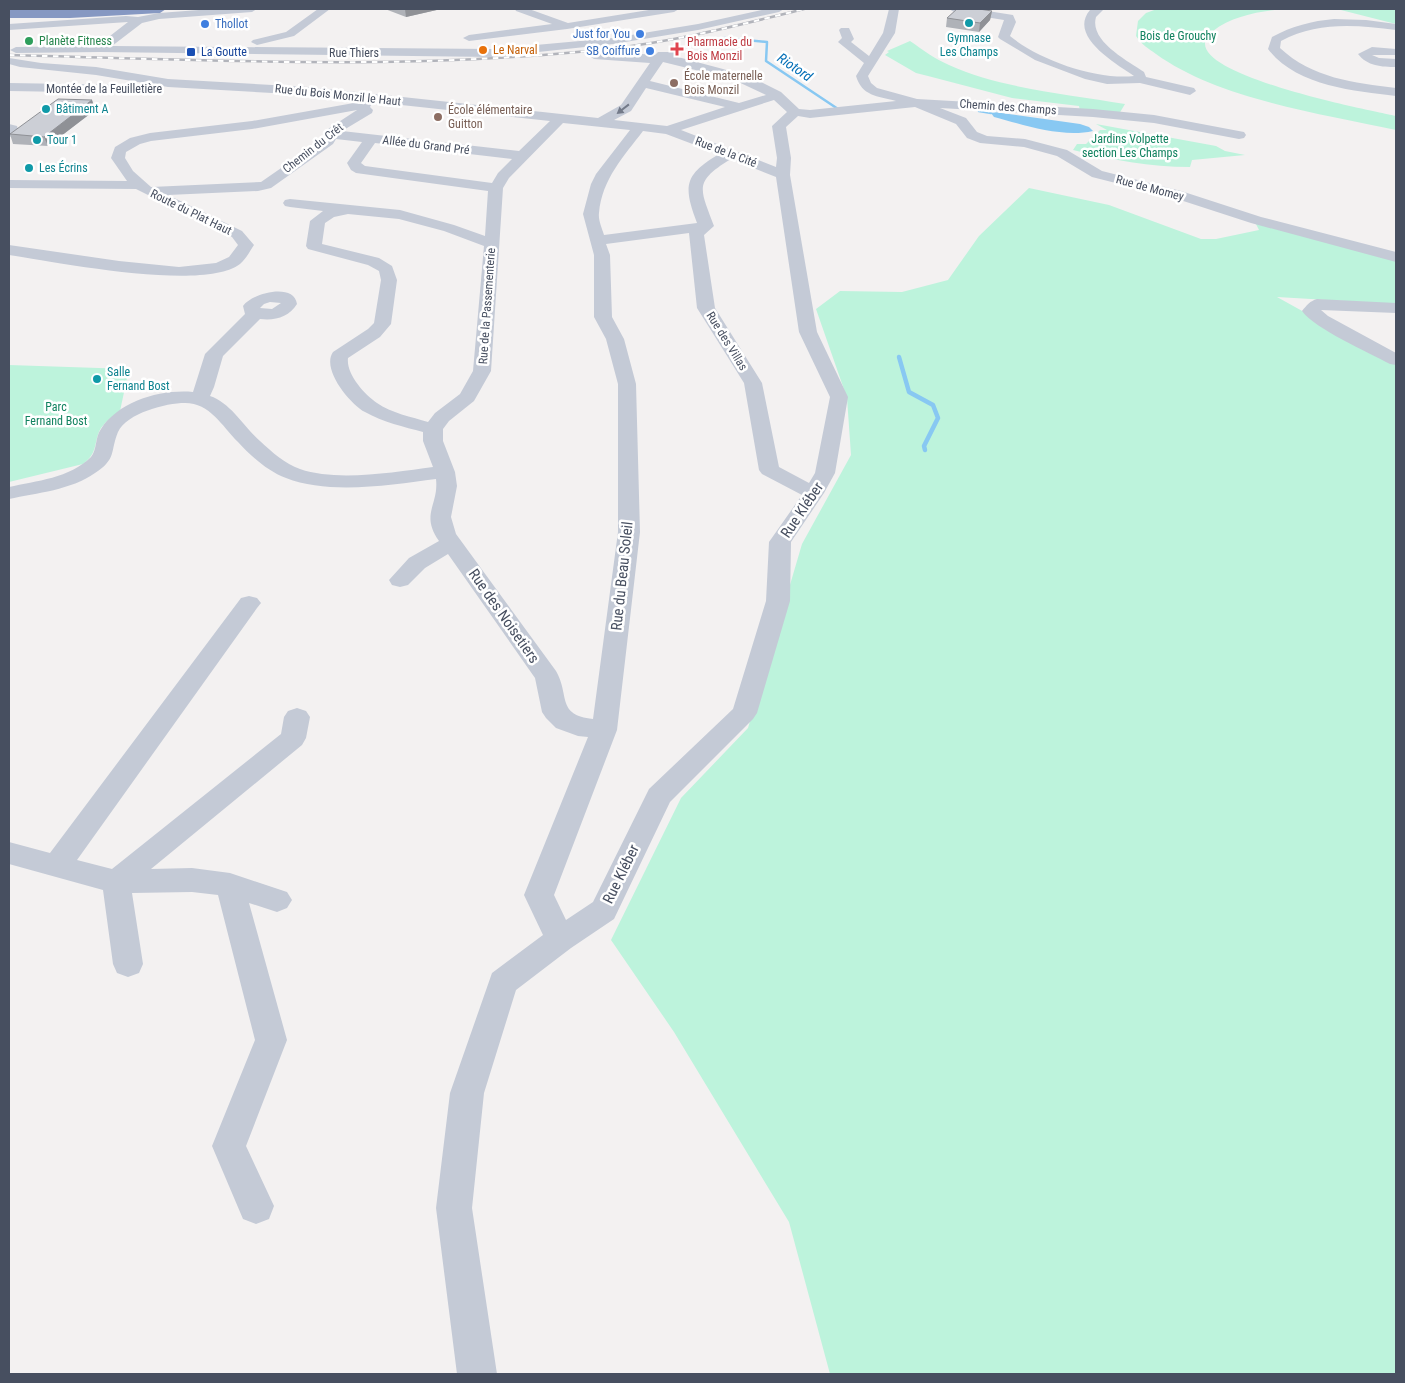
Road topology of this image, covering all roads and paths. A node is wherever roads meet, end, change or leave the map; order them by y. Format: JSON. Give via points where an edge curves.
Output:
{"nodes":[{"id":1,"x":160,"y":9,"type":"edge"},
{"id":2,"x":252,"y":9,"type":"edge"},
{"id":3,"x":325,"y":9,"type":"edge"},
{"id":4,"x":520,"y":9,"type":"edge"},
{"id":5,"x":674,"y":9,"type":"edge"},
{"id":6,"x":779,"y":9,"type":"edge"},
{"id":7,"x":894,"y":9,"type":"edge"},
{"id":8,"x":954,"y":9,"type":"edge"},
{"id":9,"x":1099,"y":9,"type":"edge"},
{"id":10,"x":9,"y":14,"type":"edge"},
{"id":11,"x":138,"y":20,"type":"junction"},
{"id":12,"x":568,"y":26,"type":"junction"},
{"id":13,"x":1396,"y":26,"type":"edge"},
{"id":14,"x":9,"y":27,"type":"edge"},
{"id":15,"x":845,"y":30,"type":"dead end"},
{"id":16,"x":650,"y":35,"type":"junction"},
{"id":17,"x":600,"y":36,"type":"dead end"},
{"id":18,"x":469,"y":38,"type":"dead end"},
{"id":19,"x":100,"y":49,"type":"junction"},
{"id":20,"x":9,"y":50,"type":"edge"},
{"id":21,"x":206,"y":51,"type":"junction"},
{"id":22,"x":1396,"y":52,"type":"edge"},
{"id":23,"x":699,"y":53,"type":"dead end"},
{"id":24,"x":594,"y":55,"type":"dead end"},
{"id":25,"x":660,"y":57,"type":"junction"},
{"id":26,"x":9,"y":61,"type":"edge"},
{"id":27,"x":870,"y":62,"type":"junction"},
{"id":28,"x":1396,"y":63,"type":"edge"},
{"id":29,"x":1140,"y":79,"type":"junction"},
{"id":30,"x":642,"y":83,"type":"junction"},
{"id":31,"x":1345,"y":85,"type":"junction"},
{"id":32,"x":200,"y":86,"type":"junction"},
{"id":33,"x":9,"y":87,"type":"edge"},
{"id":34,"x":1190,"y":91,"type":"dead end"},
{"id":35,"x":1396,"y":92,"type":"edge"},
{"id":36,"x":777,"y":95,"type":"junction"},
{"id":37,"x":384,"y":100,"type":"junction"},
{"id":38,"x":1396,"y":101,"type":"edge"},
{"id":39,"x":916,"y":103,"type":"junction"},
{"id":40,"x":740,"y":107,"type":"junction"},
{"id":41,"x":796,"y":112,"type":"junction"},
{"id":42,"x":560,"y":118,"type":"junction"},
{"id":43,"x":600,"y":123,"type":"junction"},
{"id":44,"x":639,"y":127,"type":"junction"},
{"id":45,"x":9,"y":128,"type":"edge"},
{"id":46,"x":668,"y":130,"type":"junction"},
{"id":47,"x":9,"y":133,"type":"edge"},
{"id":48,"x":330,"y":134,"type":"junction"},
{"id":49,"x":1239,"y":135,"type":"dead end"},
{"id":50,"x":372,"y":139,"type":"junction"},
{"id":51,"x":731,"y":153,"type":"junction"},
{"id":52,"x":523,"y":156,"type":"junction"},
{"id":53,"x":783,"y":176,"type":"junction"},
{"id":54,"x":9,"y":184,"type":"edge"},
{"id":55,"x":145,"y":188,"type":"junction"},
{"id":56,"x":496,"y":188,"type":"junction"},
{"id":57,"x":290,"y":203,"type":"dead end"},
{"id":58,"x":350,"y":209,"type":"junction"},
{"id":59,"x":706,"y":226,"type":"junction"},
{"id":60,"x":597,"y":242,"type":"junction"},
{"id":61,"x":492,"y":244,"type":"junction"},
{"id":62,"x":9,"y":250,"type":"edge"},
{"id":63,"x":1396,"y":257,"type":"edge"},
{"id":64,"x":1396,"y":308,"type":"edge"},
{"id":65,"x":256,"y":313,"type":"dead end"},
{"id":66,"x":1396,"y":360,"type":"edge"},
{"id":67,"x":199,"y":398,"type":"junction"},
{"id":68,"x":434,"y":429,"type":"junction"},
{"id":69,"x":445,"y":472,"type":"junction"},
{"id":70,"x":9,"y":493,"type":"edge"},
{"id":71,"x":814,"y":493,"type":"junction"},
{"id":72,"x":452,"y":544,"type":"junction"},
{"id":73,"x":400,"y":580,"type":"dead end"},
{"id":74,"x":249,"y":603,"type":"dead end"},
{"id":75,"x":297,"y":717,"type":"dead end"},
{"id":76,"x":604,"y":730,"type":"junction"},
{"id":77,"x":9,"y":853,"type":"edge"},
{"id":78,"x":56,"y":867,"type":"junction"},
{"id":79,"x":116,"y":882,"type":"junction"},
{"id":80,"x":230,"y":884,"type":"junction"},
{"id":81,"x":277,"y":900,"type":"dead end"},
{"id":82,"x":560,"y":939,"type":"junction"},
{"id":83,"x":128,"y":964,"type":"dead end"},
{"id":84,"x":256,"y":1206,"type":"dead end"},
{"id":85,"x":477,"y":1374,"type":"edge"}],
"edges":[{"from":1,"to":10,"type":"highway"},
{"from":2,"to":11,"type":"street"},
{"from":3,"to":21,"type":"street","via":[[286,36]]},
{"from":4,"to":12,"type":"street"},
{"from":5,"to":12,"type":"street"},
{"from":6,"to":16,"type":"street","name":"Rue Thiers"},
{"from":7,"to":27,"type":"street","name":"Chemin des Champs","via":[[889,33]]},
{"from":8,"to":29,"type":"street","via":[[1009,17],[1004,37],[1054,66],[1114,80],[1129,82]]},
{"from":9,"to":29,"type":"street","via":[[1090,17],[1090,30],[1104,49],[1140,75]]},
{"from":11,"to":14,"type":"street"},
{"from":11,"to":19,"type":"street"},
{"from":12,"to":17,"type":"street"},
{"from":12,"to":18,"type":"street"},
{"from":13,"to":31,"type":"street","via":[[1354,23],[1305,26],[1276,39],[1274,49],[1299,70]]},
{"from":15,"to":27,"type":"street","via":[[848,40],[844,42]]},
{"from":16,"to":21,"type":"street","name":"Rue Thiers","via":[[485,54]]},
{"from":16,"to":25,"type":"street","via":[[660,47]]},
{"from":19,"to":20,"type":"street","name":"Rue Thiers"},
{"from":19,"to":21,"type":"street","name":"Rue Thiers"},
{"from":22,"to":28,"type":"street","via":[[1372,50],[1364,54],[1377,61]]},
{"from":23,"to":25,"type":"street"},
{"from":24,"to":25,"type":"street"},
{"from":25,"to":30,"type":"street"},
{"from":25,"to":36,"type":"street","via":[[740,78]]},
{"from":26,"to":32,"type":"street","name":"Rue du Bois Monzil le Haut"},
{"from":27,"to":39,"type":"street","name":"Chemin des Champs","via":[[862,76],[869,89]]},
{"from":29,"to":34,"type":"street"},
{"from":30,"to":40,"type":"street"},
{"from":30,"to":43,"type":"street","one_way":true,"via":[[626,108]]},
{"from":31,"to":35,"type":"street"},
{"from":31,"to":38,"type":"street","via":[[1348,90]]},
{"from":32,"to":33,"type":"street","name":"Montée de la Feuilletière","via":[[171,89]]},
{"from":32,"to":37,"type":"street","name":"Rue du Bois Monzil le Haut","via":[[265,87]]},
{"from":36,"to":40,"type":"street"},
{"from":36,"to":41,"type":"street"},
{"from":37,"to":42,"type":"street","name":"Rue du Bois Monzil le Haut"},
{"from":37,"to":48,"type":"street","name":"Chemin du Crêt"},
{"from":37,"to":55,"type":"street","name":"Route du Plat Haut","via":[[252,125],[136,141],[120,150],[118,158],[128,174]]},
{"from":39,"to":41,"type":"street","via":[[810,114]]},
{"from":39,"to":49,"type":"street","name":"Chemin des Champs","via":[[1146,118]]},
{"from":39,"to":63,"type":"street","name":"Rue de Momey","via":[[961,121],[972,135],[984,140],[1025,143],[1062,153],[1097,174]]},
{"from":40,"to":46,"type":"street"},
{"from":41,"to":53,"type":"street","name":"Rue Kléber","via":[[779,126]]},
{"from":42,"to":43,"type":"street","name":"Rue du Bois Monzil le Haut"},
{"from":42,"to":52,"type":"street"},
{"from":43,"to":44,"type":"street","name":"Rue du Bois Monzil le Haut"},
{"from":44,"to":46,"type":"street","name":"Rue du Bois Monzil le Haut"},
{"from":44,"to":60,"type":"street","name":"Rue du Beau Soleil","via":[[598,184],[591,214]]},
{"from":45,"to":47,"type":"street","via":[[12,128]]},
{"from":46,"to":51,"type":"street","name":"Rue de la Cité"},
{"from":48,"to":50,"type":"street","name":"Allée du Grand Pré"},
{"from":48,"to":55,"type":"street","name":"Chemin du Crêt","via":[[328,141],[266,184]]},
{"from":50,"to":52,"type":"street","name":"Allée du Grand Pré"},
{"from":50,"to":56,"type":"street","via":[[354,163],[361,170]]},
{"from":51,"to":53,"type":"street","name":"Rue de la Cité"},
{"from":51,"to":59,"type":"street","via":[[708,167],[697,180],[695,196]]},
{"from":52,"to":56,"type":"street"},
{"from":53,"to":71,"type":"street","name":"Rue Kléber","via":[[808,332],[839,397],[825,473]]},
{"from":54,"to":55,"type":"street","name":"Chemin du Crêt"},
{"from":55,"to":62,"type":"street","name":"Route du Plat Haut","via":[[237,234],[246,245],[235,260],[220,267],[179,272]]},
{"from":56,"to":61,"type":"street","name":"Rue de la Passementerie"},
{"from":57,"to":58,"type":"street"},
{"from":58,"to":61,"type":"street","via":[[425,221]]},
{"from":58,"to":68,"type":"street","via":[[329,214],[318,221],[314,246],[373,261],[386,269],[389,280],[382,324],[339,356],[338,366],[347,383],[370,407]]},
{"from":59,"to":60,"type":"street"},
{"from":59,"to":71,"type":"street","name":"Rue des Villas","via":[[696,234],[706,308],[753,383],[769,470]]},
{"from":60,"to":76,"type":"street","name":"Rue du Beau Soleil","via":[[602,255],[603,317],[615,339],[627,384],[629,532]]},
{"from":61,"to":68,"type":"street","name":"Rue de la Passementerie","via":[[482,371],[467,396],[442,417]]},
{"from":64,"to":66,"type":"street","via":[[1317,304],[1311,311]]},
{"from":65,"to":67,"type":"street","via":[[214,354]]},
{"from":67,"to":69,"type":"street","via":[[213,403],[244,438],[275,464],[296,475],[360,481]]},
{"from":67,"to":70,"type":"street","via":[[166,399],[123,415],[108,432],[100,461],[87,470],[67,479]]},
{"from":68,"to":69,"type":"street","via":[[434,441]]},
{"from":69,"to":72,"type":"street","name":"Rue des Noisetiers","via":[[447,486],[440,517]]},
{"from":71,"to":82,"type":"street","name":"Rue Kléber","via":[[780,542],[778,601],[744,713],[660,796],[604,910]]},
{"from":72,"to":73,"type":"street","via":[[428,554],[409,568]]},
{"from":72,"to":76,"type":"street","name":"Rue des Noisetiers","via":[[547,677],[555,712],[564,722]]},
{"from":74,"to":78,"type":"street"},
{"from":75,"to":79,"type":"street","via":[[294,738]]},
{"from":76,"to":82,"type":"street","name":"Rue du Beau Soleil","via":[[539,894]]},
{"from":77,"to":78,"type":"street"},
{"from":78,"to":79,"type":"street"},
{"from":79,"to":80,"type":"street","via":[[192,880]]},
{"from":79,"to":83,"type":"street"},
{"from":80,"to":81,"type":"street"},
{"from":80,"to":84,"type":"street","via":[[271,1040],[229,1146]]},
{"from":82,"to":85,"type":"street","name":"Rue Kléber","via":[[503,982],[466,1093],[454,1208]]}]}
